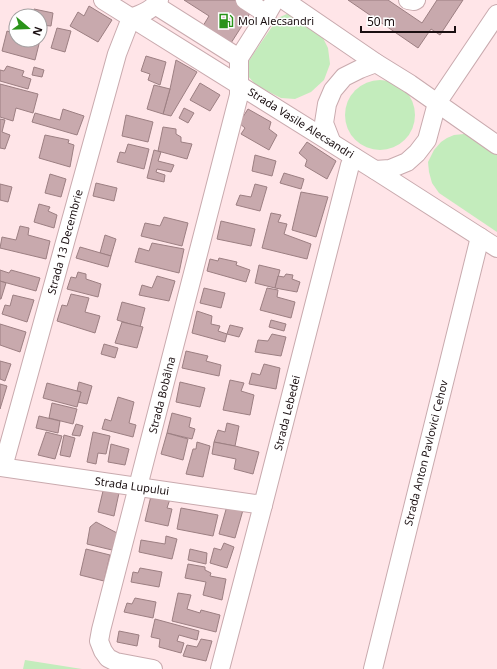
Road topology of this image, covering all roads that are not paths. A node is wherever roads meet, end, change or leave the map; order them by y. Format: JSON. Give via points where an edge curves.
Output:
{"nodes":[{"id":1,"x":103,"y":0,"type":"edge"},
{"id":2,"x":245,"y":0,"type":"edge"},
{"id":3,"x":284,"y":0,"type":"edge"},
{"id":4,"x":408,"y":0,"type":"edge"},
{"id":5,"x":416,"y":0,"type":"edge"},
{"id":6,"x":157,"y":2,"type":"edge"},
{"id":7,"x":271,"y":7,"type":"edge"},
{"id":8,"x":497,"y":14,"type":"edge"},
{"id":9,"x":131,"y":18,"type":"junction"},
{"id":10,"x":239,"y":58,"type":"junction"},
{"id":11,"x":376,"y":63,"type":"junction"},
{"id":12,"x":240,"y":86,"type":"junction"},
{"id":13,"x":437,"y":103,"type":"junction"},
{"id":14,"x":331,"y":142,"type":"junction"},
{"id":15,"x":497,"y":145,"type":"edge"},
{"id":16,"x":354,"y":157,"type":"junction"},
{"id":17,"x":375,"y":170,"type":"junction"},
{"id":18,"x":480,"y":237,"type":"junction"},
{"id":19,"x":497,"y":248,"type":"edge"},
{"id":20,"x":1,"y":467,"type":"edge"},
{"id":21,"x":138,"y":487,"type":"junction"},
{"id":22,"x":263,"y":505,"type":"junction"},
{"id":23,"x":153,"y":669,"type":"edge"},
{"id":24,"x":220,"y":669,"type":"edge"},
{"id":25,"x":372,"y":669,"type":"edge"}],
"edges":[{"from":1,"to":9,"type":"street","name":"Strada Vasile Alecsandri"},
{"from":2,"to":7,"type":"street"},
{"from":3,"to":11,"type":"street"},
{"from":4,"to":5,"type":"street"},
{"from":6,"to":9,"type":"street","via":[[149,10]]},
{"from":6,"to":10,"type":"street"},
{"from":7,"to":10,"type":"street"},
{"from":8,"to":13,"type":"street"},
{"from":9,"to":12,"type":"street","name":"Strada Vasile Alecsandri"},
{"from":9,"to":20,"type":"street","name":"Strada 13 Decembrie","via":[[117,54]]},
{"from":10,"to":12,"type":"street","name":"Strada Bobâlna"},
{"from":11,"to":13,"type":"street"},
{"from":11,"to":14,"type":"street","via":[[344,77],[333,90],[327,104],[324,123]]},
{"from":12,"to":14,"type":"street","name":"Strada Vasile Alecsandri"},
{"from":12,"to":21,"type":"street","name":"Strada Bobâlna"},
{"from":13,"to":15,"type":"street"},
{"from":13,"to":17,"type":"street","via":[[427,140],[417,153],[407,162]]},
{"from":14,"to":16,"type":"street","name":"Strada Vasile Alecsandri"},
{"from":16,"to":17,"type":"street","name":"Strada Vasile Alecsandri"},
{"from":16,"to":22,"type":"street","name":"Strada Lebedei"},
{"from":17,"to":18,"type":"street","name":"Strada Vasile Alecsandri"},
{"from":18,"to":19,"type":"street","name":"Strada Vasile Alecsandri"},
{"from":18,"to":25,"type":"street","name":"Strada Anton Pavlovici Cehov"},
{"from":20,"to":21,"type":"street","name":"Strada Lupului"},
{"from":21,"to":22,"type":"street","name":"Strada Lupului"},
{"from":21,"to":23,"type":"street","name":"Strada Bobâlna","via":[[99,641],[102,651],[108,658]]},
{"from":22,"to":24,"type":"street","name":"Strada Lebedei"}]}
